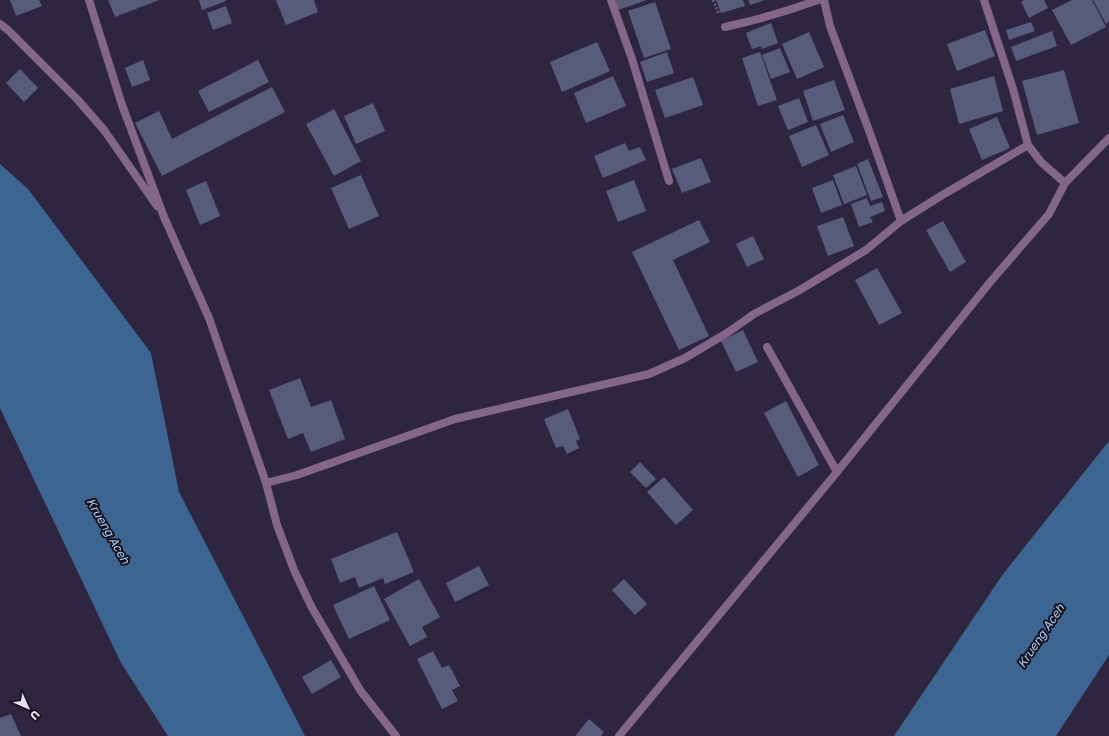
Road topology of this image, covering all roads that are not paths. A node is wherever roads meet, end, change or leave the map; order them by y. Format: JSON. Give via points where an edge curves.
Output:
{"nodes":[{"id":1,"x":88,"y":0,"type":"edge"},
{"id":2,"x":611,"y":0,"type":"edge"},
{"id":3,"x":818,"y":0,"type":"edge"},
{"id":4,"x":824,"y":0,"type":"edge"},
{"id":5,"x":984,"y":0,"type":"edge"},
{"id":6,"x":0,"y":24,"type":"edge"},
{"id":7,"x":725,"y":27,"type":"dead end"},
{"id":8,"x":1109,"y":138,"type":"edge"},
{"id":9,"x":1028,"y":145,"type":"junction"},
{"id":10,"x":669,"y":181,"type":"dead end"},
{"id":11,"x":1065,"y":183,"type":"junction"},
{"id":12,"x":164,"y":217,"type":"junction"},
{"id":13,"x":900,"y":221,"type":"junction"},
{"id":14,"x":767,"y":347,"type":"dead end"},
{"id":15,"x":837,"y":472,"type":"junction"},
{"id":16,"x":266,"y":483,"type":"junction"},
{"id":17,"x":396,"y":736,"type":"edge"},
{"id":18,"x":619,"y":736,"type":"edge"}],
"edges":[{"from":1,"to":12,"type":"street","via":[[122,104]]},
{"from":2,"to":10,"type":"street"},
{"from":3,"to":7,"type":"street","via":[[792,10]]},
{"from":4,"to":13,"type":"street","via":[[830,26],[872,136]]},
{"from":5,"to":9,"type":"street","via":[[1014,89]]},
{"from":6,"to":12,"type":"street","via":[[104,130]]},
{"from":8,"to":11,"type":"street"},
{"from":9,"to":11,"type":"street","via":[[1041,162]]},
{"from":9,"to":13,"type":"street"},
{"from":11,"to":15,"type":"street","via":[[1049,214],[991,281]]},
{"from":12,"to":16,"type":"street","via":[[209,318]]},
{"from":13,"to":16,"type":"street","via":[[866,250],[754,314],[685,358],[649,374],[455,419],[297,475]]},
{"from":14,"to":15,"type":"street"},
{"from":15,"to":18,"type":"street"},
{"from":16,"to":17,"type":"street","via":[[277,525],[311,606],[360,690]]}]}
